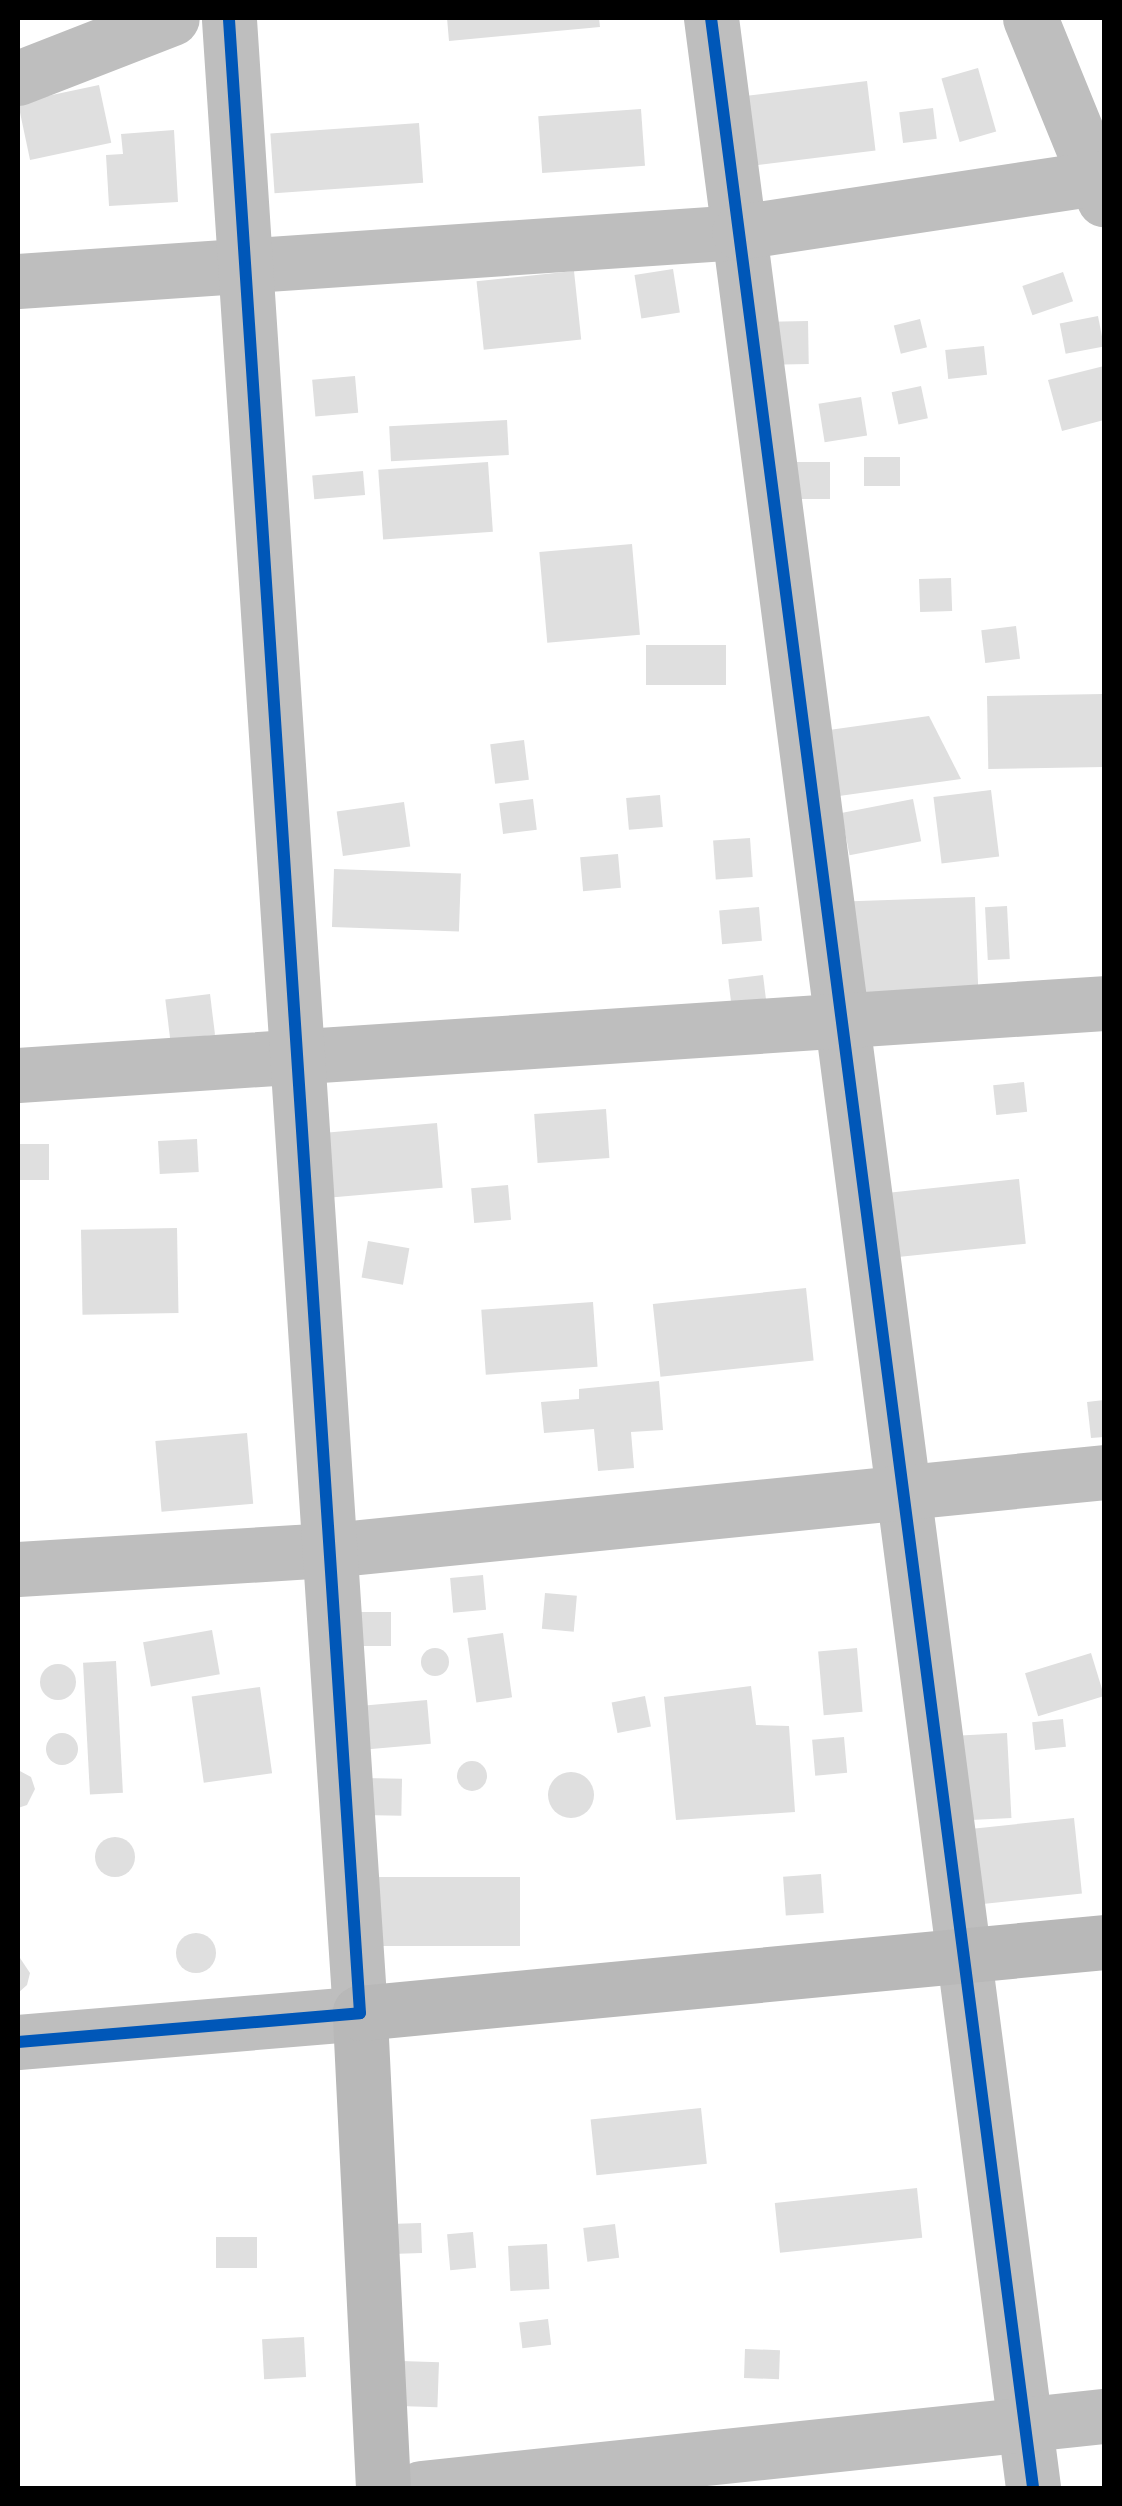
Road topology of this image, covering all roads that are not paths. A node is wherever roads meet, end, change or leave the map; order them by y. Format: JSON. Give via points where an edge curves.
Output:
{"nodes":[{"id":1,"x":172,"y":18,"type":"edge"},
{"id":2,"x":229,"y":18,"type":"edge"},
{"id":3,"x":711,"y":18,"type":"edge"},
{"id":4,"x":1030,"y":18,"type":"edge"},
{"id":5,"x":18,"y":78,"type":"edge"},
{"id":6,"x":1100,"y":188,"type":"edge"},
{"id":7,"x":739,"y":232,"type":"junction"},
{"id":8,"x":246,"y":266,"type":"junction"},
{"id":9,"x":18,"y":280,"type":"edge"},
{"id":10,"x":1104,"y":1003,"type":"edge"},
{"id":11,"x":842,"y":1020,"type":"junction"},
{"id":12,"x":297,"y":1056,"type":"junction"},
{"id":13,"x":18,"y":1074,"type":"edge"},
{"id":14,"x":1104,"y":1472,"type":"edge"},
{"id":15,"x":903,"y":1492,"type":"junction"},
{"id":16,"x":330,"y":1550,"type":"junction"},
{"id":17,"x":18,"y":1569,"type":"edge"},
{"id":18,"x":1104,"y":1942,"type":"edge"},
{"id":19,"x":964,"y":1955,"type":"junction"},
{"id":20,"x":360,"y":2014,"type":"junction"},
{"id":21,"x":18,"y":2042,"type":"edge"},
{"id":22,"x":1104,"y":2416,"type":"edge"},
{"id":23,"x":1024,"y":2424,"type":"junction"},
{"id":24,"x":384,"y":2488,"type":"edge"},
{"id":25,"x":422,"y":2488,"type":"edge"},
{"id":26,"x":1033,"y":2488,"type":"edge"}],
"edges":[{"from":1,"to":5,"type":"street"},
{"from":2,"to":8,"type":"street"},
{"from":3,"to":7,"type":"street"},
{"from":4,"to":6,"type":"street"},
{"from":6,"to":7,"type":"street"},
{"from":7,"to":8,"type":"street"},
{"from":7,"to":11,"type":"street"},
{"from":8,"to":9,"type":"street"},
{"from":8,"to":12,"type":"street"},
{"from":10,"to":11,"type":"street"},
{"from":11,"to":12,"type":"street"},
{"from":11,"to":15,"type":"street"},
{"from":12,"to":13,"type":"street"},
{"from":12,"to":16,"type":"street"},
{"from":14,"to":15,"type":"street"},
{"from":15,"to":16,"type":"street"},
{"from":15,"to":19,"type":"street"},
{"from":16,"to":17,"type":"street"},
{"from":16,"to":20,"type":"street"},
{"from":18,"to":19,"type":"main road"},
{"from":19,"to":20,"type":"main road"},
{"from":19,"to":23,"type":"street"},
{"from":20,"to":21,"type":"street"},
{"from":20,"to":24,"type":"main road"},
{"from":22,"to":23,"type":"street"},
{"from":23,"to":25,"type":"street"},
{"from":23,"to":26,"type":"street"}]}
